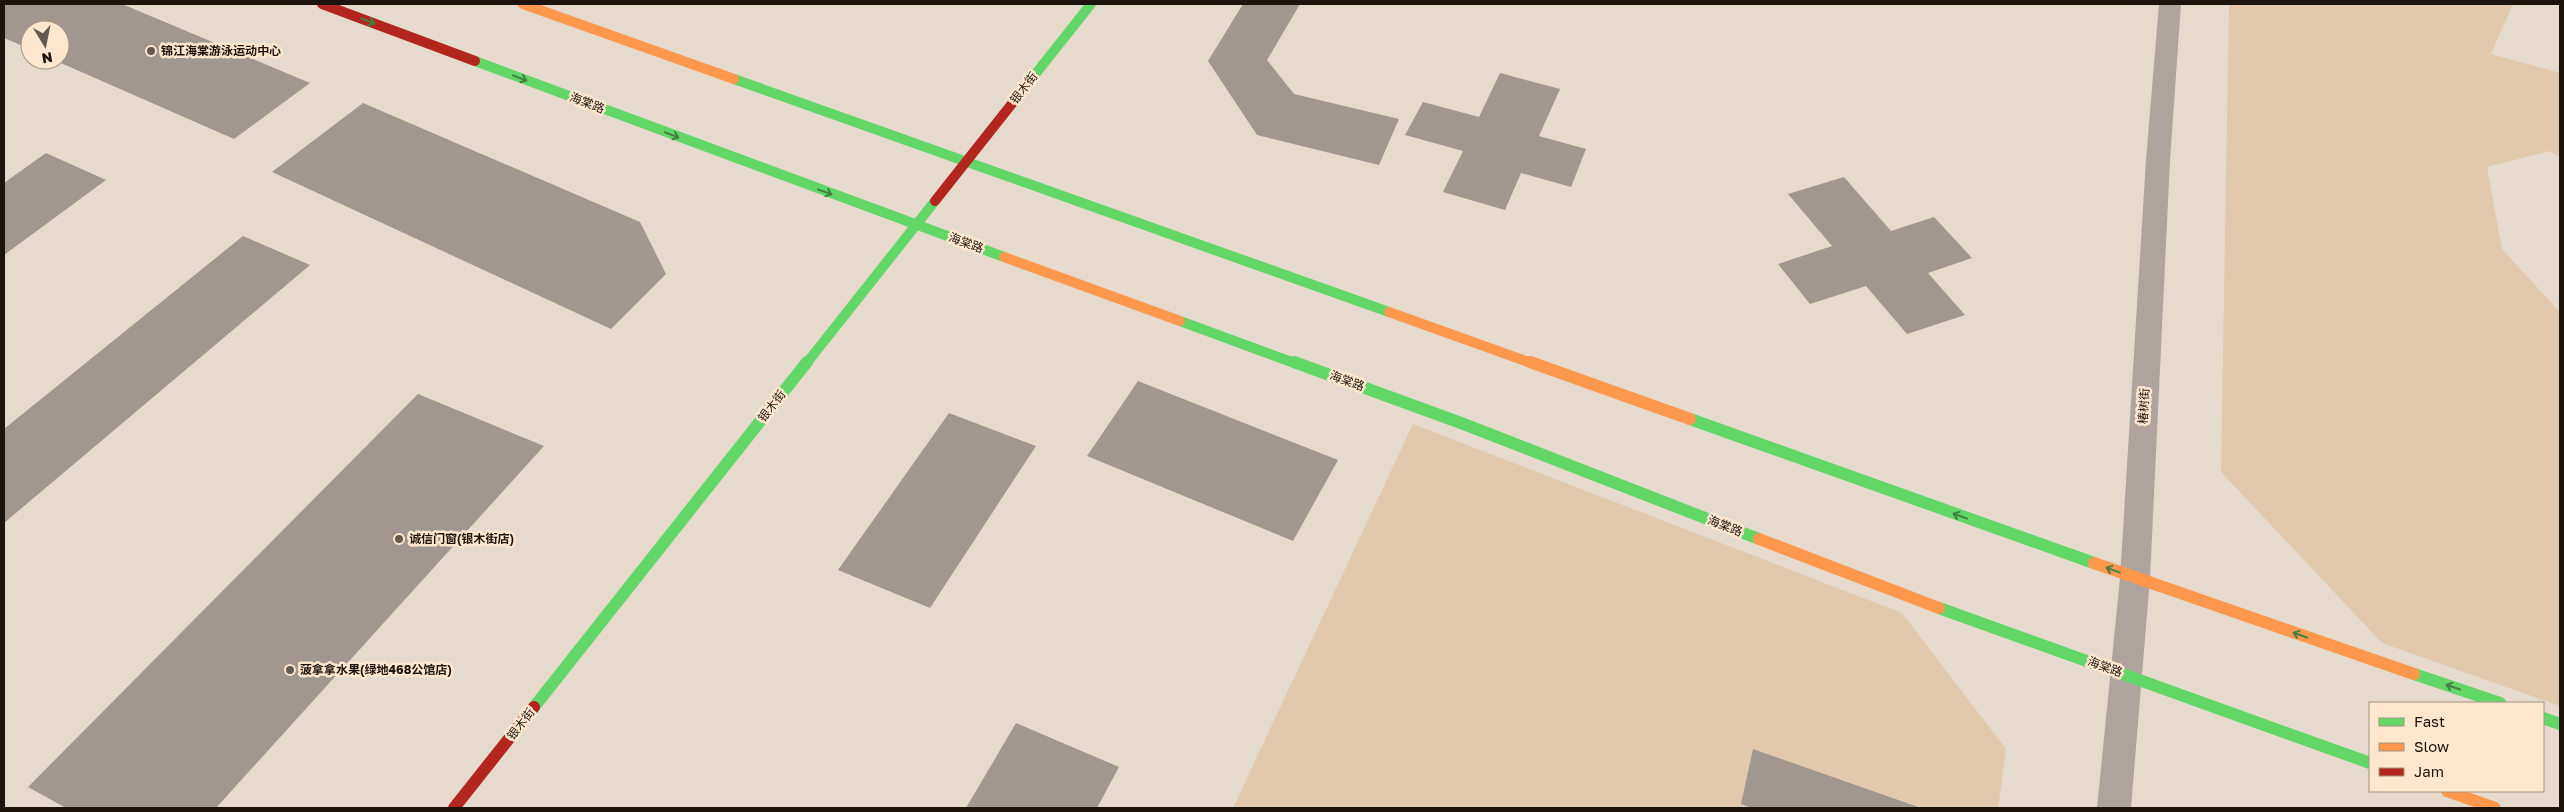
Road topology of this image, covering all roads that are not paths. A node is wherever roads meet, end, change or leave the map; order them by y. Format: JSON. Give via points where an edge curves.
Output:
{"nodes":[{"id":1,"x":322,"y":4,"type":"edge"},
{"id":2,"x":523,"y":4,"type":"edge"},
{"id":3,"x":1091,"y":4,"type":"edge"},
{"id":4,"x":2170,"y":4,"type":"edge"},
{"id":5,"x":967,"y":160,"type":"junction"},
{"id":6,"x":916,"y":225,"type":"junction"},
{"id":7,"x":2135,"y":578,"type":"junction"},
{"id":8,"x":2126,"y":675,"type":"junction"},
{"id":9,"x":2497,"y":702,"type":"edge"},
{"id":10,"x":2544,"y":718,"type":"edge"},
{"id":11,"x":2560,"y":724,"type":"edge"},
{"id":12,"x":2369,"y":763,"type":"edge"},
{"id":13,"x":2450,"y":792,"type":"edge"},
{"id":14,"x":454,"y":808,"type":"edge"},
{"id":15,"x":2114,"y":808,"type":"edge"},
{"id":16,"x":2495,"y":808,"type":"edge"}],
"edges":[{"from":1,"to":6,"type":"main road","name":"海棠路","one_way":true},
{"from":2,"to":5,"type":"main road"},
{"from":3,"to":5,"type":"main road","name":"银木街"},
{"from":4,"to":7,"type":"street","name":"椿树街"},
{"from":5,"to":6,"type":"main road","name":"银木街"},
{"from":7,"to":5,"type":"main road","one_way":true},
{"from":6,"to":8,"type":"main road","name":"海棠路","via":[[1461,423],[1874,584]]},
{"from":6,"to":14,"type":"main road","name":"银木街"},
{"from":7,"to":8,"type":"street","name":"椿树街"},
{"from":9,"to":7,"type":"main road","one_way":true},
{"from":8,"to":12,"type":"main road","name":"海棠路"},
{"from":8,"to":15,"type":"street","name":"椿树街"},
{"from":10,"to":11,"type":"main road"},
{"from":13,"to":16,"type":"main road"}]}
